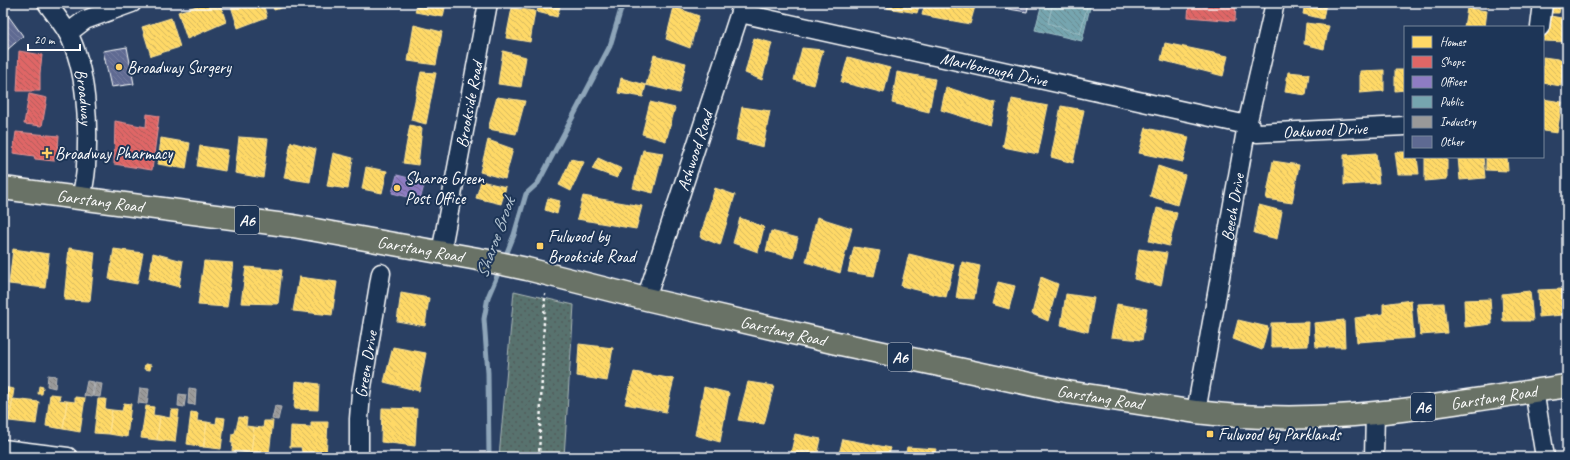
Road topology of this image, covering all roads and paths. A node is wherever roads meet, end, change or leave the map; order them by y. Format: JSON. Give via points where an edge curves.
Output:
{"nodes":[{"id":1,"x":47,"y":3,"type":"edge"},
{"id":2,"x":132,"y":3,"type":"edge"},
{"id":3,"x":488,"y":3,"type":"edge"},
{"id":4,"x":1275,"y":3,"type":"edge"},
{"id":5,"x":1542,"y":3,"type":"edge"},
{"id":6,"x":741,"y":8,"type":"edge"},
{"id":7,"x":1540,"y":26,"type":"edge"},
{"id":8,"x":68,"y":33,"type":"junction"},
{"id":9,"x":1247,"y":125,"type":"junction"},
{"id":10,"x":1404,"y":126,"type":"edge"},
{"id":11,"x":3,"y":188,"type":"edge"},
{"id":12,"x":81,"y":199,"type":"junction"},
{"id":13,"x":441,"y":253,"type":"junction"},
{"id":14,"x":536,"y":271,"type":"junction"},
{"id":15,"x":381,"y":273,"type":"dead end"},
{"id":16,"x":646,"y":299,"type":"junction"},
{"id":17,"x":1567,"y":386,"type":"edge"},
{"id":18,"x":1534,"y":390,"type":"junction"},
{"id":19,"x":1196,"y":412,"type":"junction"},
{"id":20,"x":1376,"y":413,"type":"junction"},
{"id":21,"x":3,"y":449,"type":"edge"},
{"id":22,"x":68,"y":457,"type":"edge"},
{"id":23,"x":359,"y":457,"type":"edge"},
{"id":24,"x":539,"y":457,"type":"edge"},
{"id":25,"x":1374,"y":457,"type":"edge"},
{"id":26,"x":1545,"y":457,"type":"edge"}],
"edges":[{"from":1,"to":8,"type":"street","name":"Broadway"},
{"from":2,"to":8,"type":"street","via":[[85,20]]},
{"from":3,"to":13,"type":"street","name":"Brookside Road"},
{"from":4,"to":9,"type":"street","name":"Beech Drive"},
{"from":5,"to":7,"type":"street"},
{"from":6,"to":9,"type":"street","name":"Marlborough Drive"},
{"from":6,"to":16,"type":"street","name":"Ashwood Road"},
{"from":8,"to":12,"type":"street","name":"Broadway","via":[[79,61],[84,91],[86,167]]},
{"from":9,"to":10,"type":"street","name":"Oakwood Drive","via":[[1257,133]]},
{"from":9,"to":19,"type":"street","name":"Beech Drive"},
{"from":11,"to":12,"type":"highway","name":"Garstang Road","number":"A6"},
{"from":12,"to":13,"type":"highway","name":"Garstang Road","number":"A6","via":[[293,226]]},
{"from":13,"to":14,"type":"highway","name":"Garstang Road","number":"A6"},
{"from":14,"to":16,"type":"highway","name":"Garstang Road","number":"A6"},
{"from":14,"to":24,"type":"path"},
{"from":15,"to":23,"type":"street","name":"Green Drive","via":[[361,393]]},
{"from":16,"to":19,"type":"highway","name":"Garstang Road","number":"A6","via":[[1066,392]]},
{"from":17,"to":18,"type":"highway","name":"Garstang Road","number":"A6"},
{"from":18,"to":20,"type":"highway","name":"Garstang Road","number":"A6"},
{"from":18,"to":26,"type":"street"},
{"from":19,"to":20,"type":"highway","name":"Garstang Road","number":"A6","via":[[1278,417]]},
{"from":20,"to":25,"type":"street"},
{"from":21,"to":22,"type":"street"}]}
